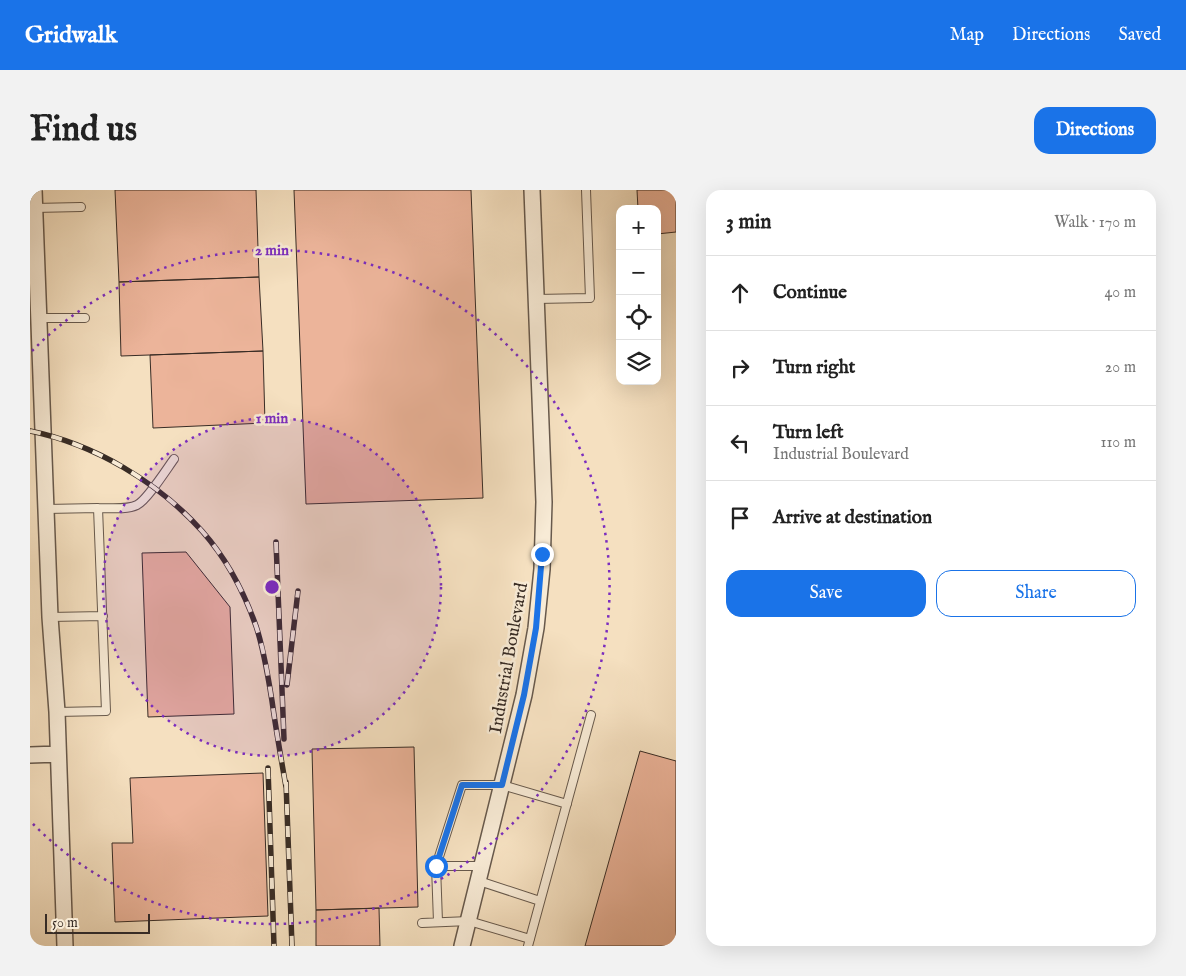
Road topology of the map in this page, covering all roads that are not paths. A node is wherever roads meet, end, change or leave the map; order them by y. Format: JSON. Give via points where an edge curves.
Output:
{"nodes":[{"id":1,"x":34,"y":190,"type":"edge"},
{"id":2,"x":532,"y":190,"type":"edge"},
{"id":3,"x":586,"y":190,"type":"edge"},
{"id":4,"x":81,"y":207,"type":"dead end"},
{"id":5,"x":34,"y":208,"type":"junction"},
{"id":6,"x":536,"y":299,"type":"junction"},
{"id":7,"x":38,"y":318,"type":"junction"},
{"id":8,"x":85,"y":318,"type":"dead end"},
{"id":9,"x":174,"y":459,"type":"dead end"},
{"id":10,"x":98,"y":508,"type":"junction"},
{"id":11,"x":46,"y":509,"type":"junction"},
{"id":12,"x":103,"y":616,"type":"junction"},
{"id":13,"x":50,"y":617,"type":"junction"},
{"id":14,"x":57,"y":712,"type":"junction"},
{"id":15,"x":591,"y":715,"type":"dead end"},
{"id":16,"x":58,"y":754,"type":"junction"},
{"id":17,"x":30,"y":755,"type":"edge"},
{"id":18,"x":502,"y":785,"type":"junction"},
{"id":19,"x":567,"y":804,"type":"junction"},
{"id":20,"x":436,"y":866,"type":"junction"},
{"id":21,"x":483,"y":866,"type":"junction"},
{"id":22,"x":479,"y":881,"type":"junction"},
{"id":23,"x":540,"y":901,"type":"junction"},
{"id":24,"x":469,"y":921,"type":"junction"},
{"id":25,"x":422,"y":922,"type":"dead end"},
{"id":26,"x":438,"y":922,"type":"junction"},
{"id":27,"x":529,"y":943,"type":"edge"},
{"id":28,"x":65,"y":946,"type":"edge"},
{"id":29,"x":462,"y":946,"type":"edge"}],
"edges":[{"from":1,"to":5,"type":"street"},
{"from":2,"to":6,"type":"street","name":"Industrial Boulevard"},
{"from":3,"to":6,"type":"lane","via":[[590,298]]},
{"from":4,"to":5,"type":"lane"},
{"from":5,"to":7,"type":"street"},
{"from":6,"to":18,"type":"street","name":"Industrial Boulevard","via":[[544,502],[542,569],[524,695]]},
{"from":7,"to":8,"type":"lane"},
{"from":7,"to":11,"type":"street"},
{"from":9,"to":10,"type":"lane","via":[[138,504]]},
{"from":10,"to":11,"type":"lane"},
{"from":10,"to":12,"type":"lane"},
{"from":11,"to":13,"type":"street"},
{"from":12,"to":13,"type":"lane"},
{"from":12,"to":14,"type":"lane","via":[[106,711]]},
{"from":13,"to":14,"type":"street"},
{"from":14,"to":16,"type":"street"},
{"from":15,"to":19,"type":"lane"},
{"from":16,"to":17,"type":"street"},
{"from":16,"to":28,"type":"street"},
{"from":18,"to":19,"type":"lane"},
{"from":18,"to":20,"type":"lane","via":[[462,785]]},
{"from":18,"to":21,"type":"street","name":"Industrial Boulevard"},
{"from":19,"to":23,"type":"lane"},
{"from":20,"to":21,"type":"lane"},
{"from":20,"to":26,"type":"lane"},
{"from":21,"to":22,"type":"street","name":"Industrial Boulevard"},
{"from":22,"to":23,"type":"lane"},
{"from":22,"to":24,"type":"street","name":"Industrial Boulevard"},
{"from":23,"to":27,"type":"lane"},
{"from":24,"to":26,"type":"lane"},
{"from":24,"to":27,"type":"lane"},
{"from":24,"to":29,"type":"street","name":"Industrial Boulevard"},
{"from":25,"to":26,"type":"lane"}]}
